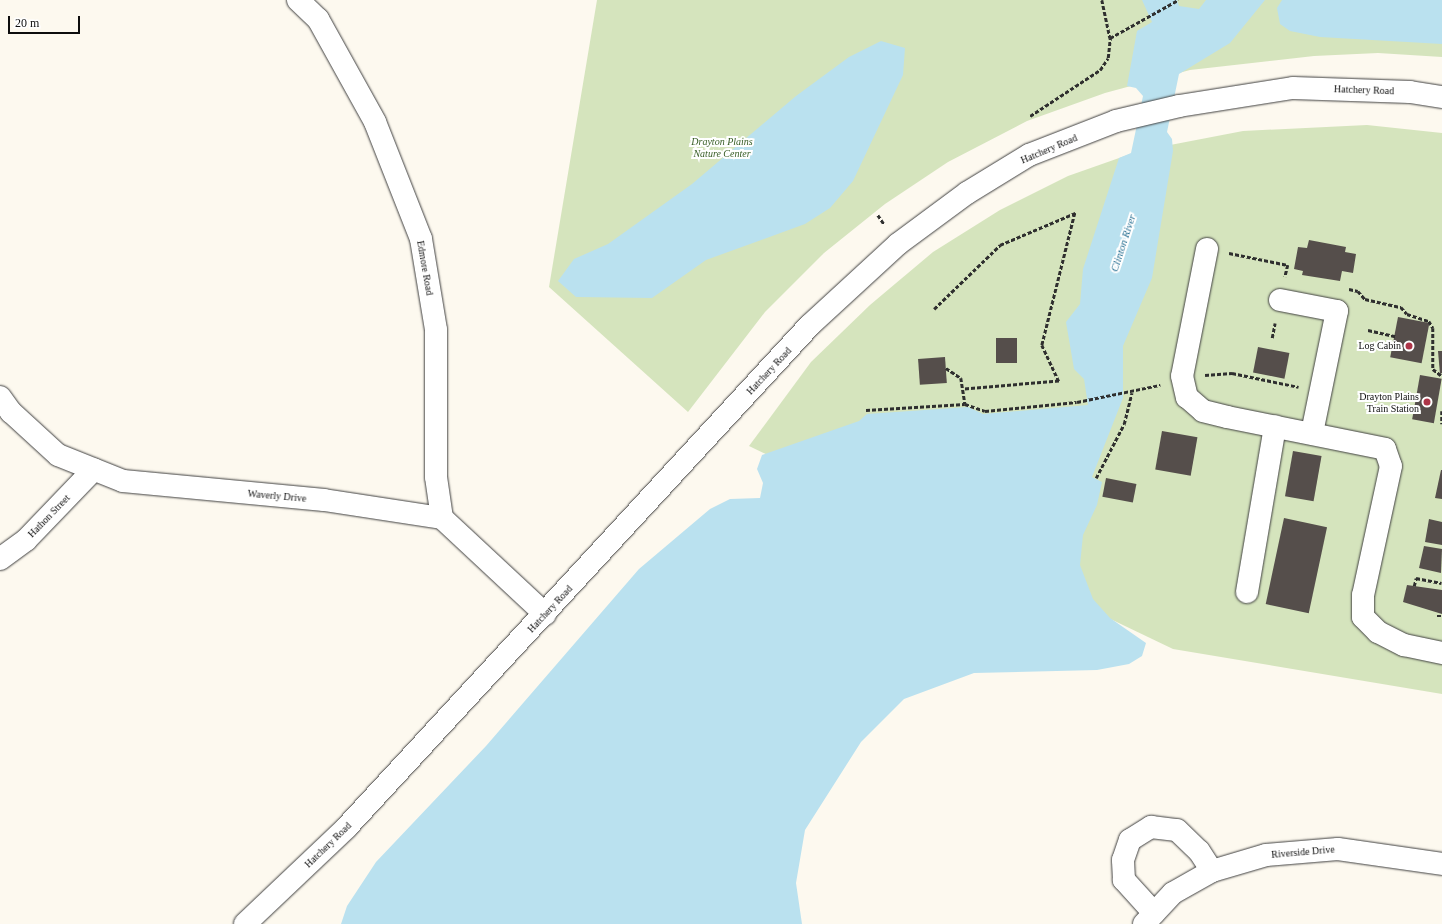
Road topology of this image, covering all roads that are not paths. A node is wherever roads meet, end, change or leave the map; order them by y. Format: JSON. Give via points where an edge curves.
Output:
{"nodes":[{"id":1,"x":298,"y":0,"type":"edge"},
{"id":2,"x":1442,"y":97,"type":"edge"},
{"id":3,"x":1207,"y":249,"type":"road end"},
{"id":4,"x":1280,"y":300,"type":"road end"},
{"id":5,"x":0,"y":397,"type":"edge"},
{"id":6,"x":1275,"y":426,"type":"junction"},
{"id":7,"x":1312,"y":433,"type":"junction"},
{"id":8,"x":94,"y":469,"type":"junction"},
{"id":9,"x":442,"y":518,"type":"junction"},
{"id":10,"x":0,"y":559,"type":"edge"},
{"id":11,"x":1246,"y":592,"type":"dead end"},
{"id":12,"x":545,"y":614,"type":"junction"},
{"id":13,"x":1442,"y":654,"type":"edge"},
{"id":14,"x":1442,"y":864,"type":"edge"},
{"id":15,"x":1212,"y":871,"type":"junction"},
{"id":16,"x":1149,"y":919,"type":"edge"},
{"id":17,"x":245,"y":924,"type":"edge"}],
"edges":[{"from":1,"to":9,"type":"street","name":"Edmore Road","via":[[318,19],[375,122],[421,239],[436,330],[436,477]]},
{"from":2,"to":12,"type":"street","name":"Hatchery Road","via":[[1410,92],[1293,88],[1179,106],[1116,121],[1029,155],[967,193],[898,244],[810,325]]},
{"from":3,"to":6,"type":"street","via":[[1182,376],[1187,398],[1203,411]]},
{"from":4,"to":7,"type":"street","via":[[1337,311]]},
{"from":5,"to":8,"type":"street","name":"Waverly Drive","via":[[11,412],[58,455]]},
{"from":6,"to":7,"type":"street"},
{"from":6,"to":11,"type":"street"},
{"from":7,"to":13,"type":"street","via":[[1385,448],[1390,457],[1363,595],[1363,617],[1378,632],[1404,645]]},
{"from":8,"to":9,"type":"street","name":"Waverly Drive","via":[[124,481],[324,500]]},
{"from":8,"to":10,"type":"street","name":"Hathon Street","via":[[26,540]]},
{"from":9,"to":12,"type":"street"},
{"from":12,"to":17,"type":"street","name":"Hatchery Road","via":[[346,828]]},
{"from":14,"to":15,"type":"street","name":"Riverside Drive","via":[[1338,849],[1266,855]]},
{"from":15,"to":16,"type":"street","name":"Riverside Drive","via":[[1173,893]]},
{"from":15,"to":16,"type":"street","name":"Riverside Drive","via":[[1200,851],[1176,830],[1151,827],[1130,840],[1123,860],[1124,880]]}]}
